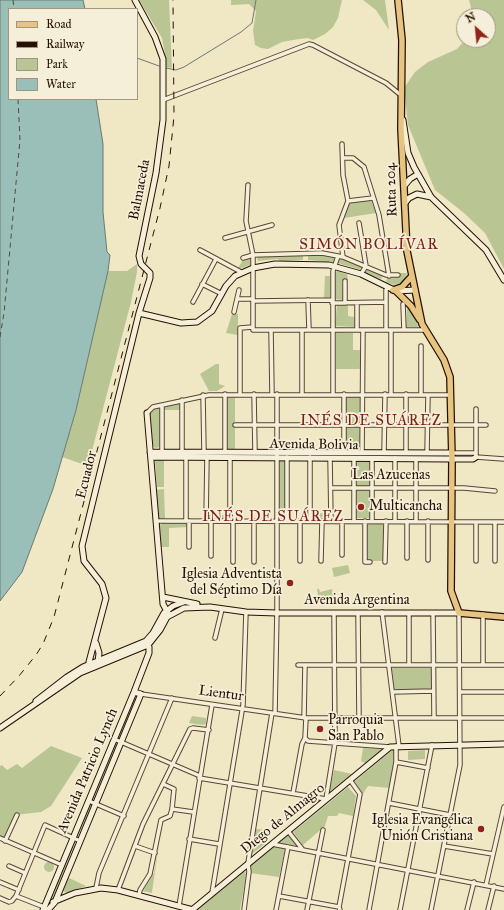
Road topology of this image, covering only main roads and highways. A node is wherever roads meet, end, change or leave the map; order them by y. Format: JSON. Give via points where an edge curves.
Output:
{"nodes":[{"id":1,"x":398,"y":0,"type":"edge"},
{"id":2,"x":412,"y":276,"type":"junction"},
{"id":3,"x":422,"y":324,"type":"junction"},
{"id":4,"x":459,"y":613,"type":"joint"},
{"id":5,"x":504,"y":617,"type":"edge"}],
"edges":[{"from":1,"to":2,"type":"main road","name":"Ruta 204","via":[[402,34],[401,128],[406,243]]},
{"from":2,"to":3,"type":"main road","name":"Ruta 204"},
{"from":2,"to":3,"type":"main road","via":[[402,287],[392,289],[411,306]]},
{"from":3,"to":4,"type":"main road","name":"Ruta 204","via":[[446,365],[450,377],[451,591]]},
{"from":4,"to":5,"type":"main road","name":"Avenida Argentina"}]}
